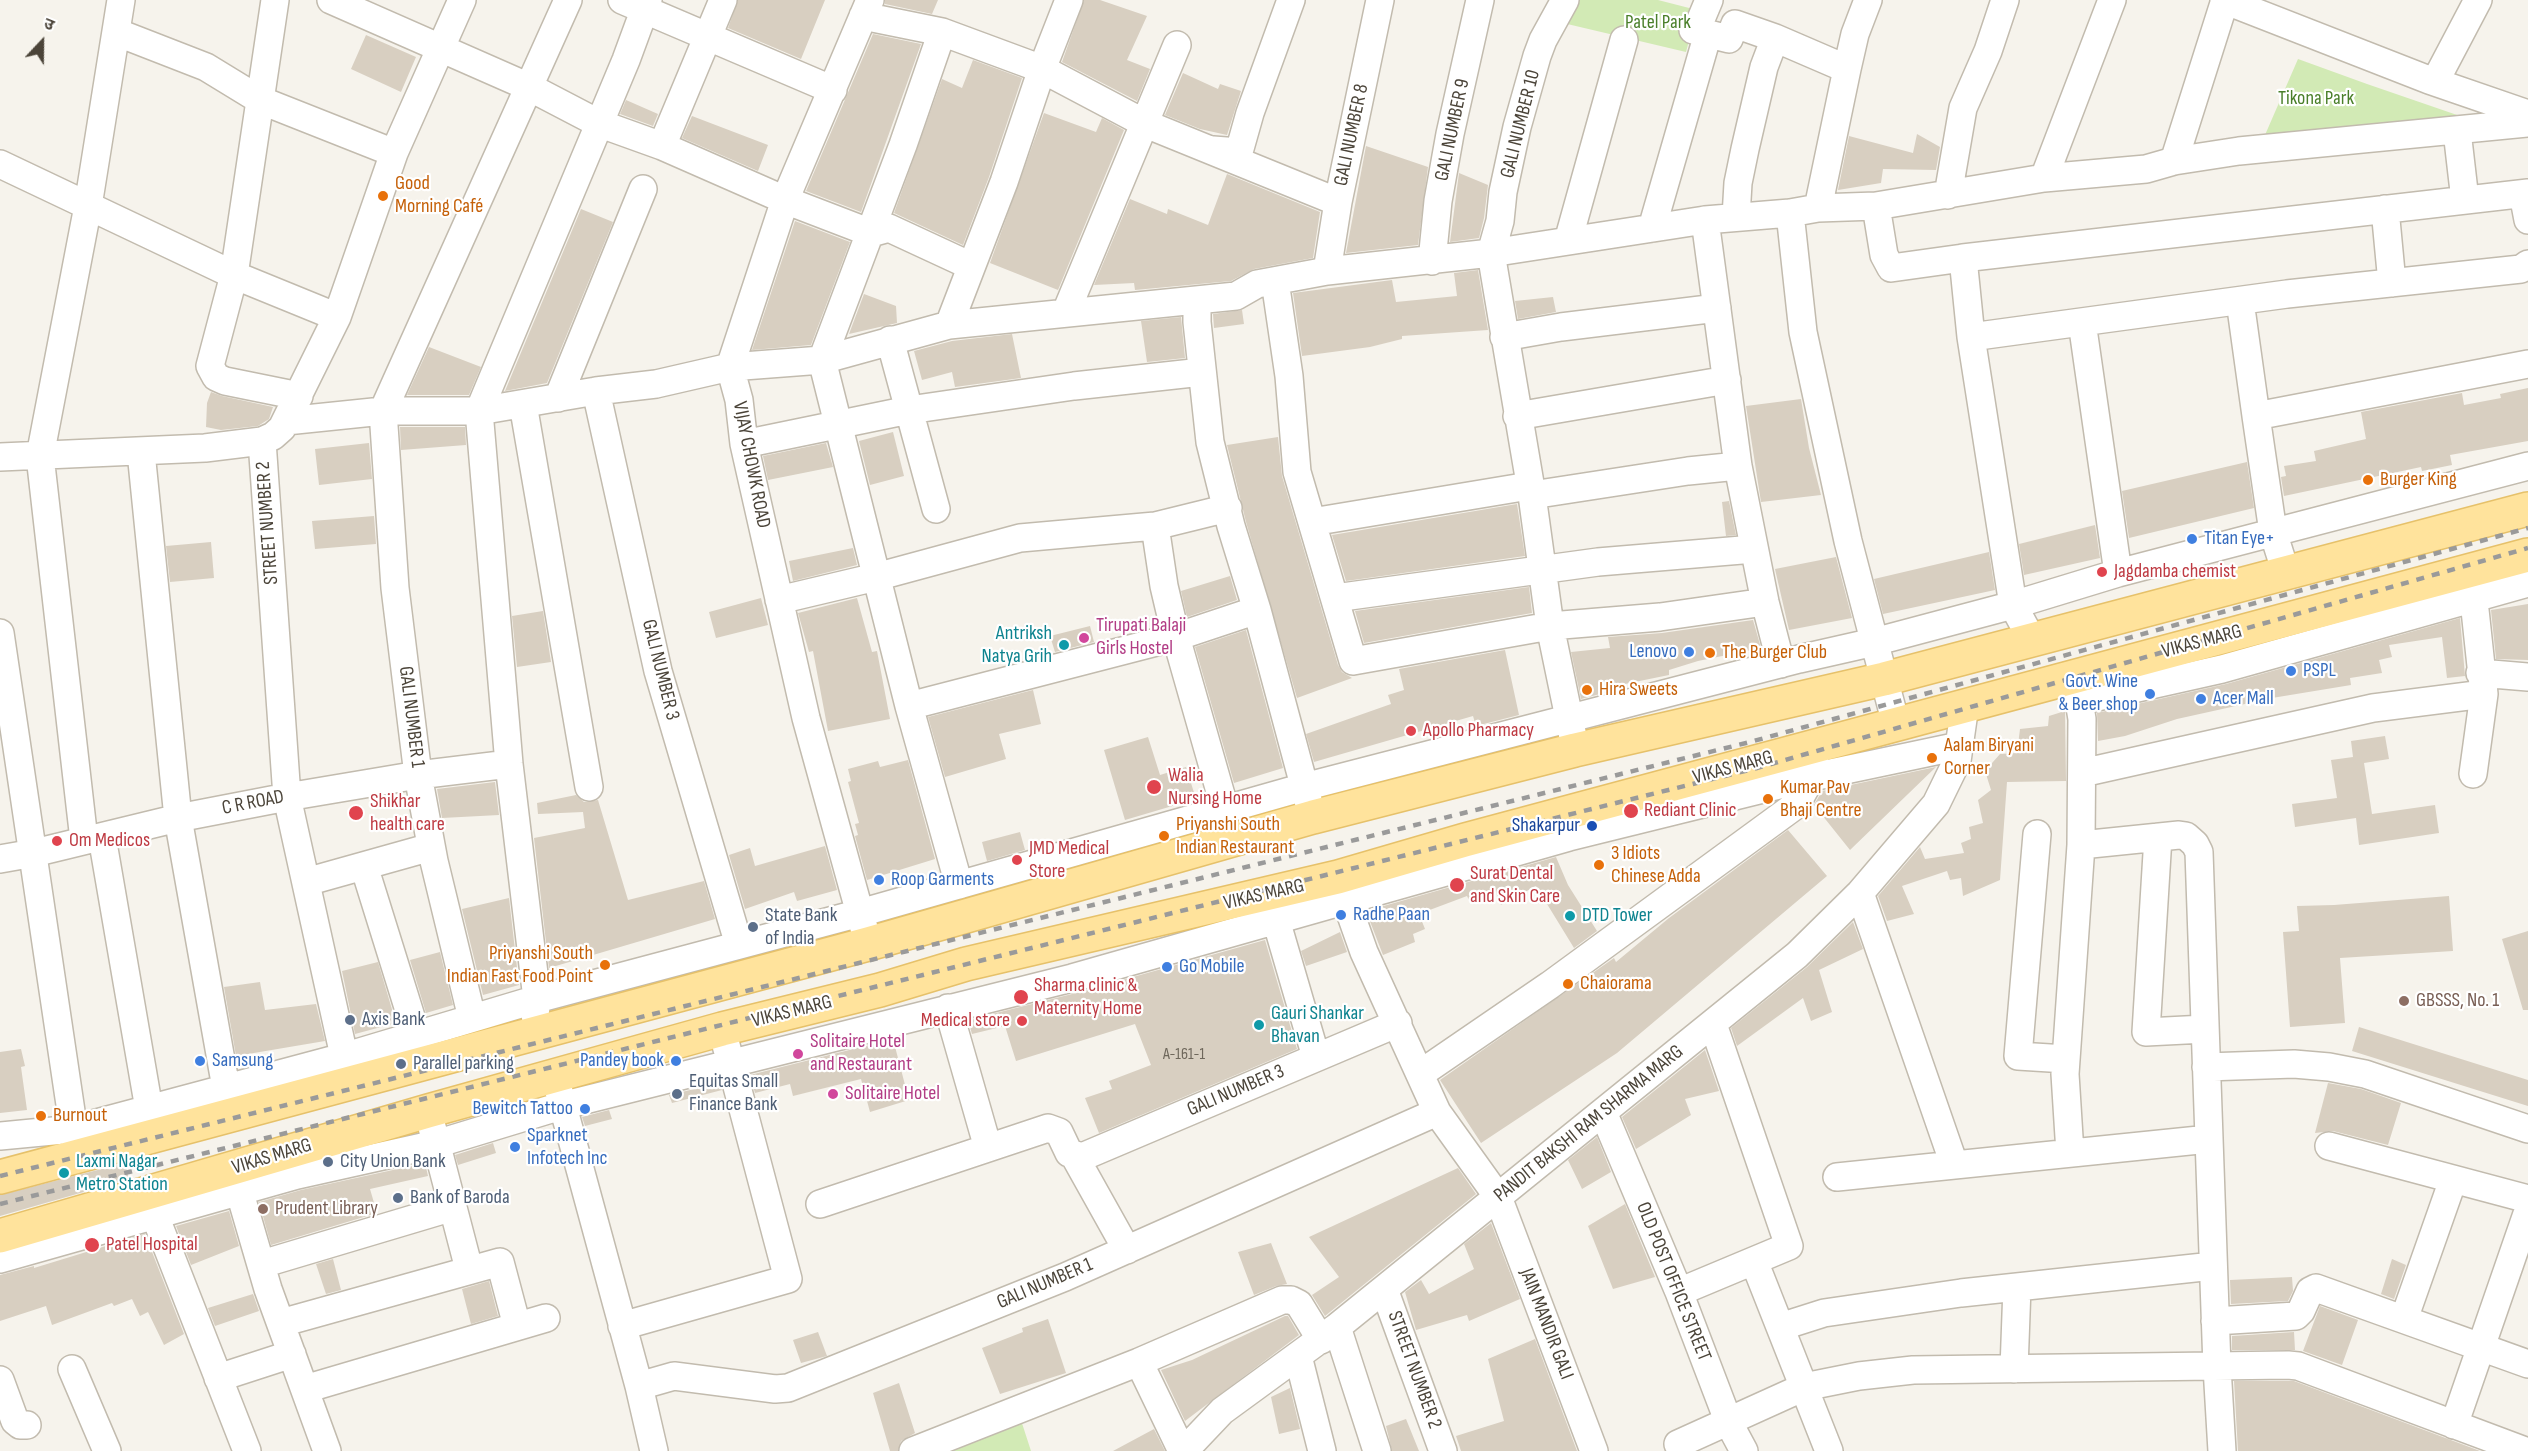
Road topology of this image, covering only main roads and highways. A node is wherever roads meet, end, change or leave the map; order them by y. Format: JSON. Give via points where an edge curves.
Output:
{"nodes":[{"id":1,"x":2528,"y":509,"type":"edge"},
{"id":2,"x":2528,"y":555,"type":"edge"},
{"id":3,"x":0,"y":1177,"type":"edge"},
{"id":4,"x":0,"y":1236,"type":"edge"}],
"edges":[{"from":1,"to":3,"type":"main road","via":[[1884,679],[1572,734],[1309,802],[868,944],[533,1032],[346,1069],[76,1143]]},
{"from":2,"to":4,"type":"main road","name":"VIKAS MARG","via":[[2472,584],[2080,687],[1965,705],[1465,840],[1342,889],[966,964],[722,1029],[558,1091],[428,1111],[236,1180],[150,1205]]}]}
